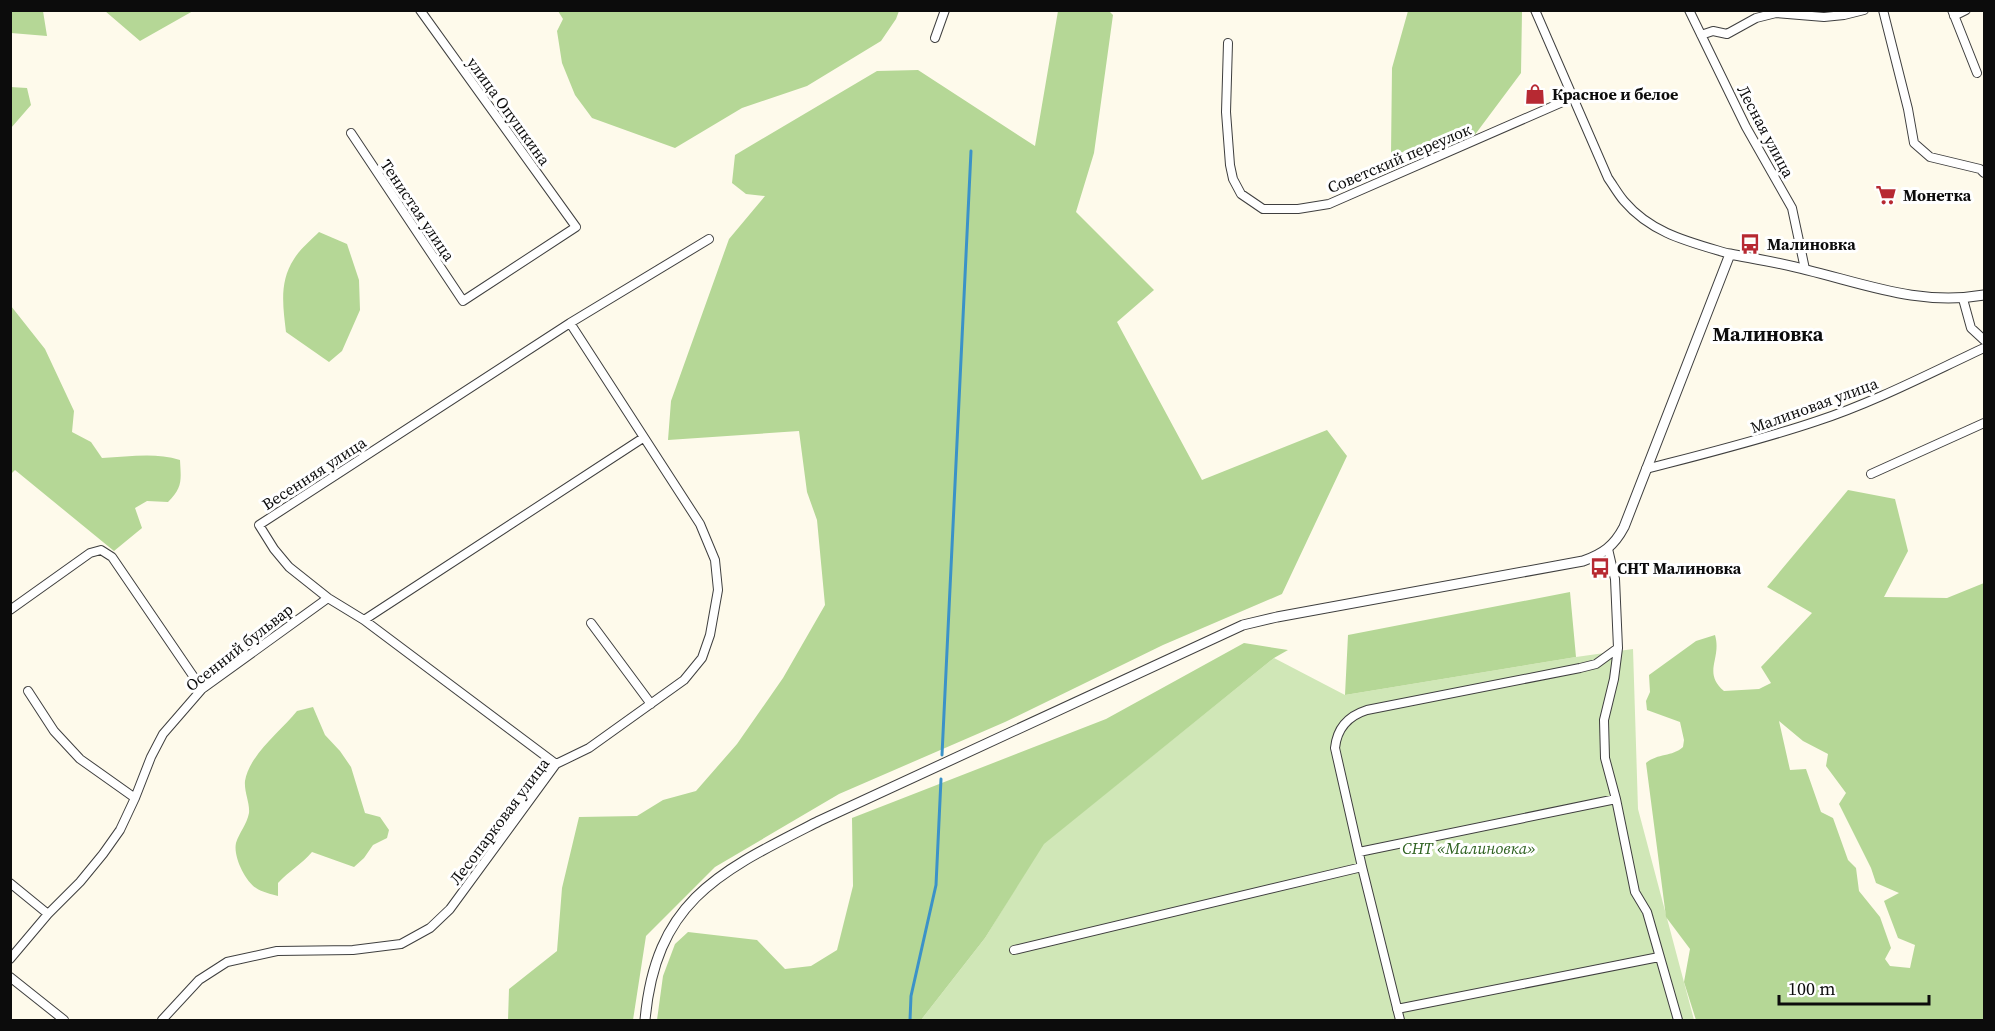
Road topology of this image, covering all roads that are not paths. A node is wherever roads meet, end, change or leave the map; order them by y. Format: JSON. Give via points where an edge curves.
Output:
{"nodes":[{"id":1,"x":420,"y":10,"type":"edge"},
{"id":2,"x":945,"y":10,"type":"edge"},
{"id":3,"x":1536,"y":10,"type":"edge"},
{"id":4,"x":1689,"y":10,"type":"edge"},
{"id":5,"x":1864,"y":10,"type":"edge"},
{"id":6,"x":1883,"y":10,"type":"edge"},
{"id":7,"x":1966,"y":10,"type":"edge"},
{"id":8,"x":1953,"y":13,"type":"edge"},
{"id":9,"x":1701,"y":35,"type":"junction"},
{"id":10,"x":935,"y":38,"type":"dead end"},
{"id":11,"x":1228,"y":43,"type":"dead end"},
{"id":12,"x":1977,"y":73,"type":"dead end"},
{"id":13,"x":1574,"y":97,"type":"junction"},
{"id":14,"x":351,"y":133,"type":"dead end"},
{"id":15,"x":1984,"y":173,"type":"edge"},
{"id":16,"x":710,"y":239,"type":"dead end"},
{"id":17,"x":1730,"y":254,"type":"junction"},
{"id":18,"x":1805,"y":269,"type":"junction"},
{"id":19,"x":1984,"y":295,"type":"edge"},
{"id":20,"x":1963,"y":299,"type":"junction"},
{"id":21,"x":463,"y":301,"type":"joint"},
{"id":22,"x":570,"y":323,"type":"junction"},
{"id":23,"x":1984,"y":340,"type":"edge"},
{"id":24,"x":1984,"y":348,"type":"edge"},
{"id":25,"x":1984,"y":423,"type":"edge"},
{"id":26,"x":643,"y":438,"type":"junction"},
{"id":27,"x":1646,"y":469,"type":"junction"},
{"id":28,"x":1871,"y":474,"type":"dead end"},
{"id":29,"x":1608,"y":549,"type":"junction"},
{"id":30,"x":328,"y":597,"type":"junction"},
{"id":31,"x":10,"y":610,"type":"edge"},
{"id":32,"x":364,"y":620,"type":"junction"},
{"id":33,"x":591,"y":623,"type":"dead end"},
{"id":34,"x":1618,"y":648,"type":"junction"},
{"id":35,"x":202,"y":689,"type":"junction"},
{"id":36,"x":28,"y":691,"type":"dead end"},
{"id":37,"x":651,"y":704,"type":"junction"},
{"id":38,"x":556,"y":764,"type":"junction"},
{"id":39,"x":135,"y":798,"type":"junction"},
{"id":40,"x":1616,"y":799,"type":"junction"},
{"id":41,"x":1359,"y":852,"type":"junction"},
{"id":42,"x":1362,"y":867,"type":"junction"},
{"id":43,"x":10,"y":884,"type":"edge"},
{"id":44,"x":48,"y":914,"type":"junction"},
{"id":45,"x":1014,"y":950,"type":"dead end"},
{"id":46,"x":1659,"y":957,"type":"junction"},
{"id":47,"x":10,"y":958,"type":"edge"},
{"id":48,"x":10,"y":977,"type":"edge"},
{"id":49,"x":1397,"y":1009,"type":"junction"},
{"id":50,"x":64,"y":1020,"type":"edge"},
{"id":51,"x":162,"y":1020,"type":"edge"},
{"id":52,"x":645,"y":1020,"type":"edge"},
{"id":53,"x":1400,"y":1020,"type":"edge"},
{"id":54,"x":1678,"y":1020,"type":"edge"}],
"edges":[{"from":1,"to":21,"type":"street","name":"улица Опушкина","via":[[576,227]]},
{"from":2,"to":10,"type":"street"},
{"from":3,"to":13,"type":"street"},
{"from":4,"to":9,"type":"street","name":"Лесная улица"},
{"from":5,"to":9,"type":"street","via":[[1824,17],[1776,13],[1756,18],[1727,34],[1713,31]]},
{"from":6,"to":15,"type":"street","via":[[1914,143],[1930,157]]},
{"from":7,"to":8,"type":"street"},
{"from":8,"to":12,"type":"street"},
{"from":9,"to":18,"type":"street","name":"Лесная улица","via":[[1746,127],[1792,208]]},
{"from":11,"to":13,"type":"street","name":"Советский переулок","via":[[1226,112],[1230,165],[1241,194],[1263,209],[1329,204]]},
{"from":13,"to":17,"type":"street","via":[[1608,178],[1622,200],[1671,236]]},
{"from":14,"to":21,"type":"street","name":"Тенистая улица"},
{"from":16,"to":22,"type":"street","name":"Весенняя улица"},
{"from":17,"to":18,"type":"street"},
{"from":17,"to":27,"type":"street"},
{"from":18,"to":20,"type":"street","via":[[1910,296]]},
{"from":19,"to":20,"type":"street"},
{"from":20,"to":23,"type":"street","via":[[1971,328]]},
{"from":22,"to":26,"type":"street","name":"Лесопарковая улица"},
{"from":22,"to":30,"type":"street","name":"Весенняя улица","via":[[259,525],[289,567]]},
{"from":24,"to":27,"type":"street","name":"Малиновая улица","via":[[1819,421]]},
{"from":25,"to":28,"type":"street"},
{"from":26,"to":32,"type":"street"},
{"from":26,"to":37,"type":"street","name":"Лесопарковая улица","via":[[700,524],[715,560],[718,590],[702,658],[684,680]]},
{"from":27,"to":29,"type":"street","via":[[1624,527]]},
{"from":29,"to":34,"type":"street","via":[[1615,579]]},
{"from":29,"to":52,"type":"street","via":[[1583,561],[1243,625],[819,821],[715,879],[681,913],[659,952],[650,979]]},
{"from":30,"to":32,"type":"street","name":"Весенняя улица"},
{"from":30,"to":35,"type":"street","name":"Осенний бульвар"},
{"from":31,"to":35,"type":"street","via":[[101,549],[112,557]]},
{"from":32,"to":38,"type":"street","name":"Весенняя улица"},
{"from":33,"to":37,"type":"street"},
{"from":34,"to":40,"type":"street","via":[[1604,720],[1605,758]]},
{"from":34,"to":41,"type":"street","via":[[1596,664],[1395,703],[1351,716],[1337,735],[1335,748]]},
{"from":35,"to":39,"type":"street","name":"Осенний бульвар","via":[[163,734]]},
{"from":36,"to":39,"type":"street","via":[[54,731],[80,759]]},
{"from":37,"to":38,"type":"street","name":"Лесопарковая улица","via":[[589,748]]},
{"from":38,"to":51,"type":"street","name":"Лесопарковая улица","via":[[450,909],[430,928],[401,944],[353,950],[277,951],[227,962],[199,980]]},
{"from":39,"to":44,"type":"street","name":"Осенний бульвар","via":[[103,854]]},
{"from":40,"to":41,"type":"street"},
{"from":40,"to":46,"type":"street","via":[[1635,892],[1647,912]]},
{"from":41,"to":42,"type":"street"},
{"from":42,"to":45,"type":"street"},
{"from":42,"to":49,"type":"street"},
{"from":43,"to":44,"type":"street"},
{"from":44,"to":47,"type":"street","name":"Осенний бульвар"},
{"from":46,"to":49,"type":"street"},
{"from":46,"to":54,"type":"street"},
{"from":48,"to":50,"type":"street"},
{"from":49,"to":53,"type":"street"}]}
